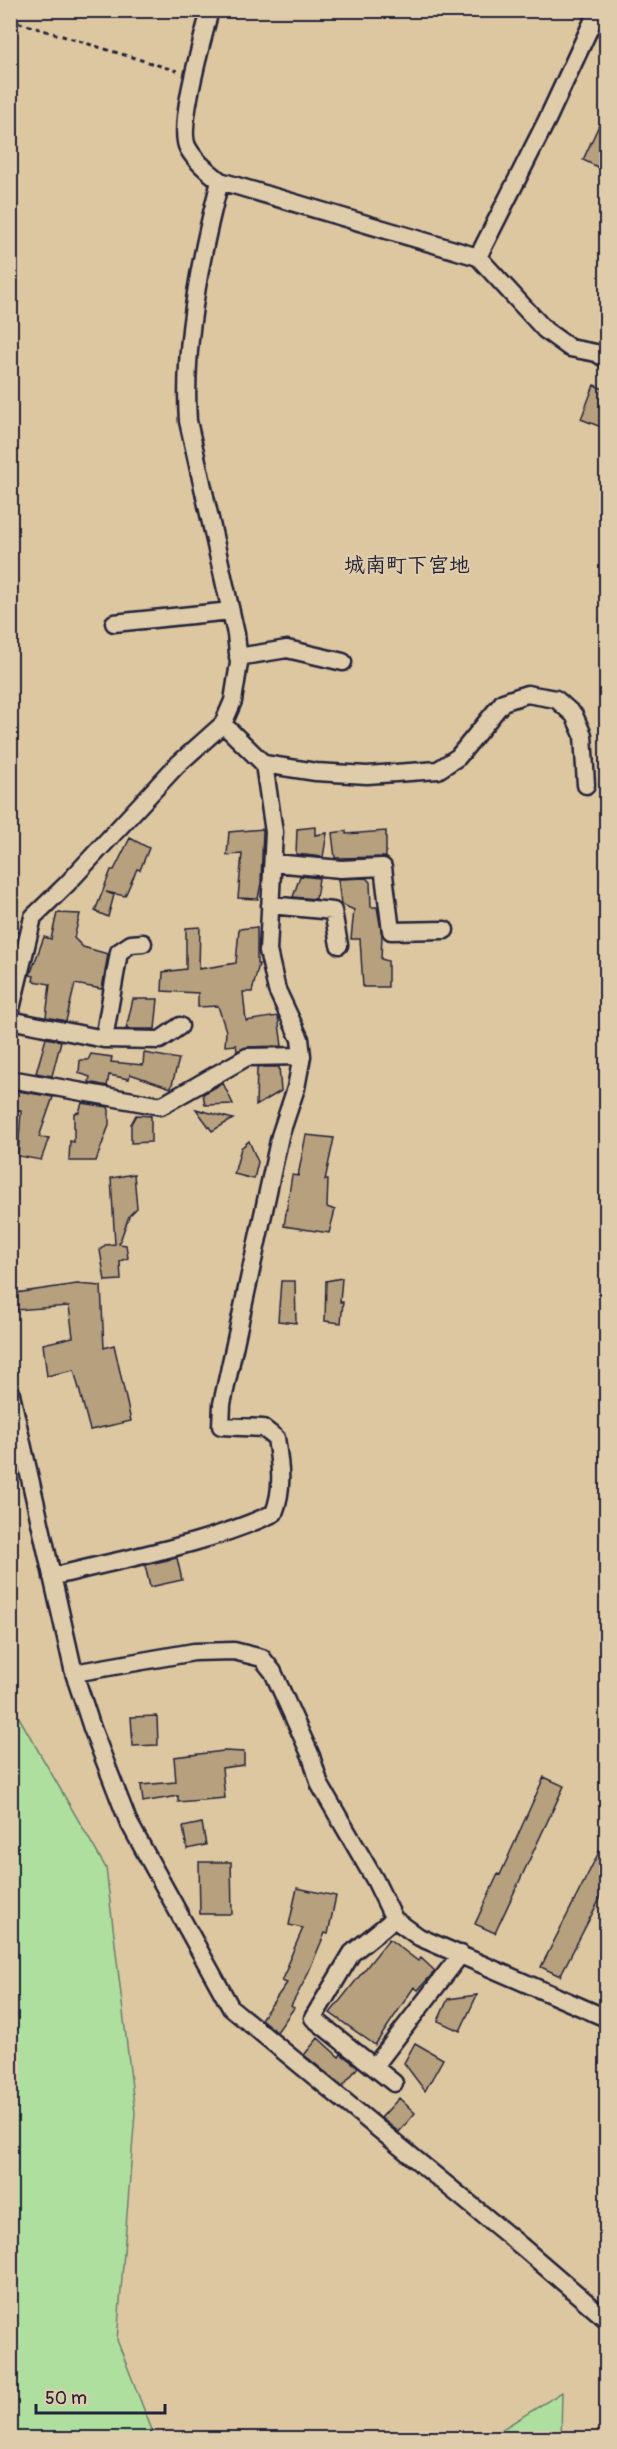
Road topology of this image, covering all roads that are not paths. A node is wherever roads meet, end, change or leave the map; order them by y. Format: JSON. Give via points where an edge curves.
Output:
{"nodes":[{"id":1,"x":210,"y":10,"type":"edge"},
{"id":2,"x":598,"y":10,"type":"edge"},
{"id":3,"x":220,"y":181,"type":"junction"},
{"id":4,"x":478,"y":256,"type":"junction"},
{"id":5,"x":606,"y":359,"type":"edge"},
{"id":6,"x":231,"y":611,"type":"junction"},
{"id":7,"x":114,"y":623,"type":"dead end"},
{"id":8,"x":238,"y":657,"type":"junction"},
{"id":9,"x":343,"y":662,"type":"dead end"},
{"id":10,"x":223,"y":724,"type":"junction"},
{"id":11,"x":264,"y":764,"type":"junction"},
{"id":12,"x":586,"y":784,"type":"dead end"},
{"id":13,"x":273,"y":863,"type":"junction"},
{"id":14,"x":270,"y":905,"type":"junction"},
{"id":15,"x":445,"y":930,"type":"dead end"},
{"id":16,"x":144,"y":943,"type":"dead end"},
{"id":17,"x":339,"y":945,"type":"dead end"},
{"id":18,"x":10,"y":1013,"type":"edge"},
{"id":19,"x":10,"y":1020,"type":"edge"},
{"id":20,"x":180,"y":1026,"type":"dead end"},
{"id":21,"x":104,"y":1040,"type":"junction"},
{"id":22,"x":302,"y":1056,"type":"junction"},
{"id":23,"x":10,"y":1079,"type":"edge"},
{"id":24,"x":10,"y":1390,"type":"edge"},
{"id":25,"x":52,"y":1577,"type":"junction"},
{"id":26,"x":74,"y":1672,"type":"junction"},
{"id":27,"x":394,"y":1919,"type":"junction"},
{"id":28,"x":461,"y":1954,"type":"junction"},
{"id":29,"x":606,"y":2018,"type":"edge"},
{"id":30,"x":374,"y":2067,"type":"junction"},
{"id":31,"x":394,"y":2083,"type":"dead end"},
{"id":32,"x":606,"y":2319,"type":"edge"}],
"edges":[{"from":1,"to":3,"type":"street","via":[[193,76],[185,130],[186,146]]},
{"from":2,"to":4,"type":"street","via":[[548,120]]},
{"from":3,"to":4,"type":"street"},
{"from":3,"to":6,"type":"street","via":[[194,318],[186,386],[188,421]]},
{"from":4,"to":5,"type":"street","via":[[545,330],[570,348]]},
{"from":6,"to":7,"type":"street"},
{"from":6,"to":8,"type":"street"},
{"from":8,"to":9,"type":"street","via":[[287,649]]},
{"from":8,"to":10,"type":"street","via":[[233,701]]},
{"from":10,"to":11,"type":"street"},
{"from":10,"to":18,"type":"street","via":[[176,765],[33,918]]},
{"from":11,"to":12,"type":"street","via":[[367,775],[438,770],[458,757],[503,702],[527,694],[556,699],[574,715],[583,735]]},
{"from":11,"to":13,"type":"street","via":[[274,832]]},
{"from":13,"to":14,"type":"street"},
{"from":13,"to":15,"type":"street","via":[[341,869],[383,867],[391,931]]},
{"from":14,"to":17,"type":"street","via":[[333,911]]},
{"from":14,"to":22,"type":"street","via":[[268,951],[277,990],[300,1040]]},
{"from":16,"to":21,"type":"street","via":[[131,944],[119,952]]},
{"from":19,"to":21,"type":"street"},
{"from":20,"to":21,"type":"street","via":[[160,1040]]},
{"from":22,"to":23,"type":"street","via":[[248,1058],[161,1106]]},
{"from":22,"to":25,"type":"street","via":[[280,1136],[221,1415],[221,1426],[263,1428],[276,1438],[281,1496],[274,1513],[203,1538]]},
{"from":24,"to":25,"type":"street"},
{"from":25,"to":26,"type":"street"},
{"from":26,"to":27,"type":"street","via":[[194,1652],[234,1651],[262,1658],[273,1672],[320,1785]]},
{"from":26,"to":32,"type":"street","via":[[128,1821],[231,2008]]},
{"from":27,"to":28,"type":"street","via":[[419,1937]]},
{"from":27,"to":30,"type":"street","via":[[352,1953],[313,2018]]},
{"from":28,"to":29,"type":"street"},
{"from":28,"to":30,"type":"street"},
{"from":30,"to":31,"type":"street"}]}
